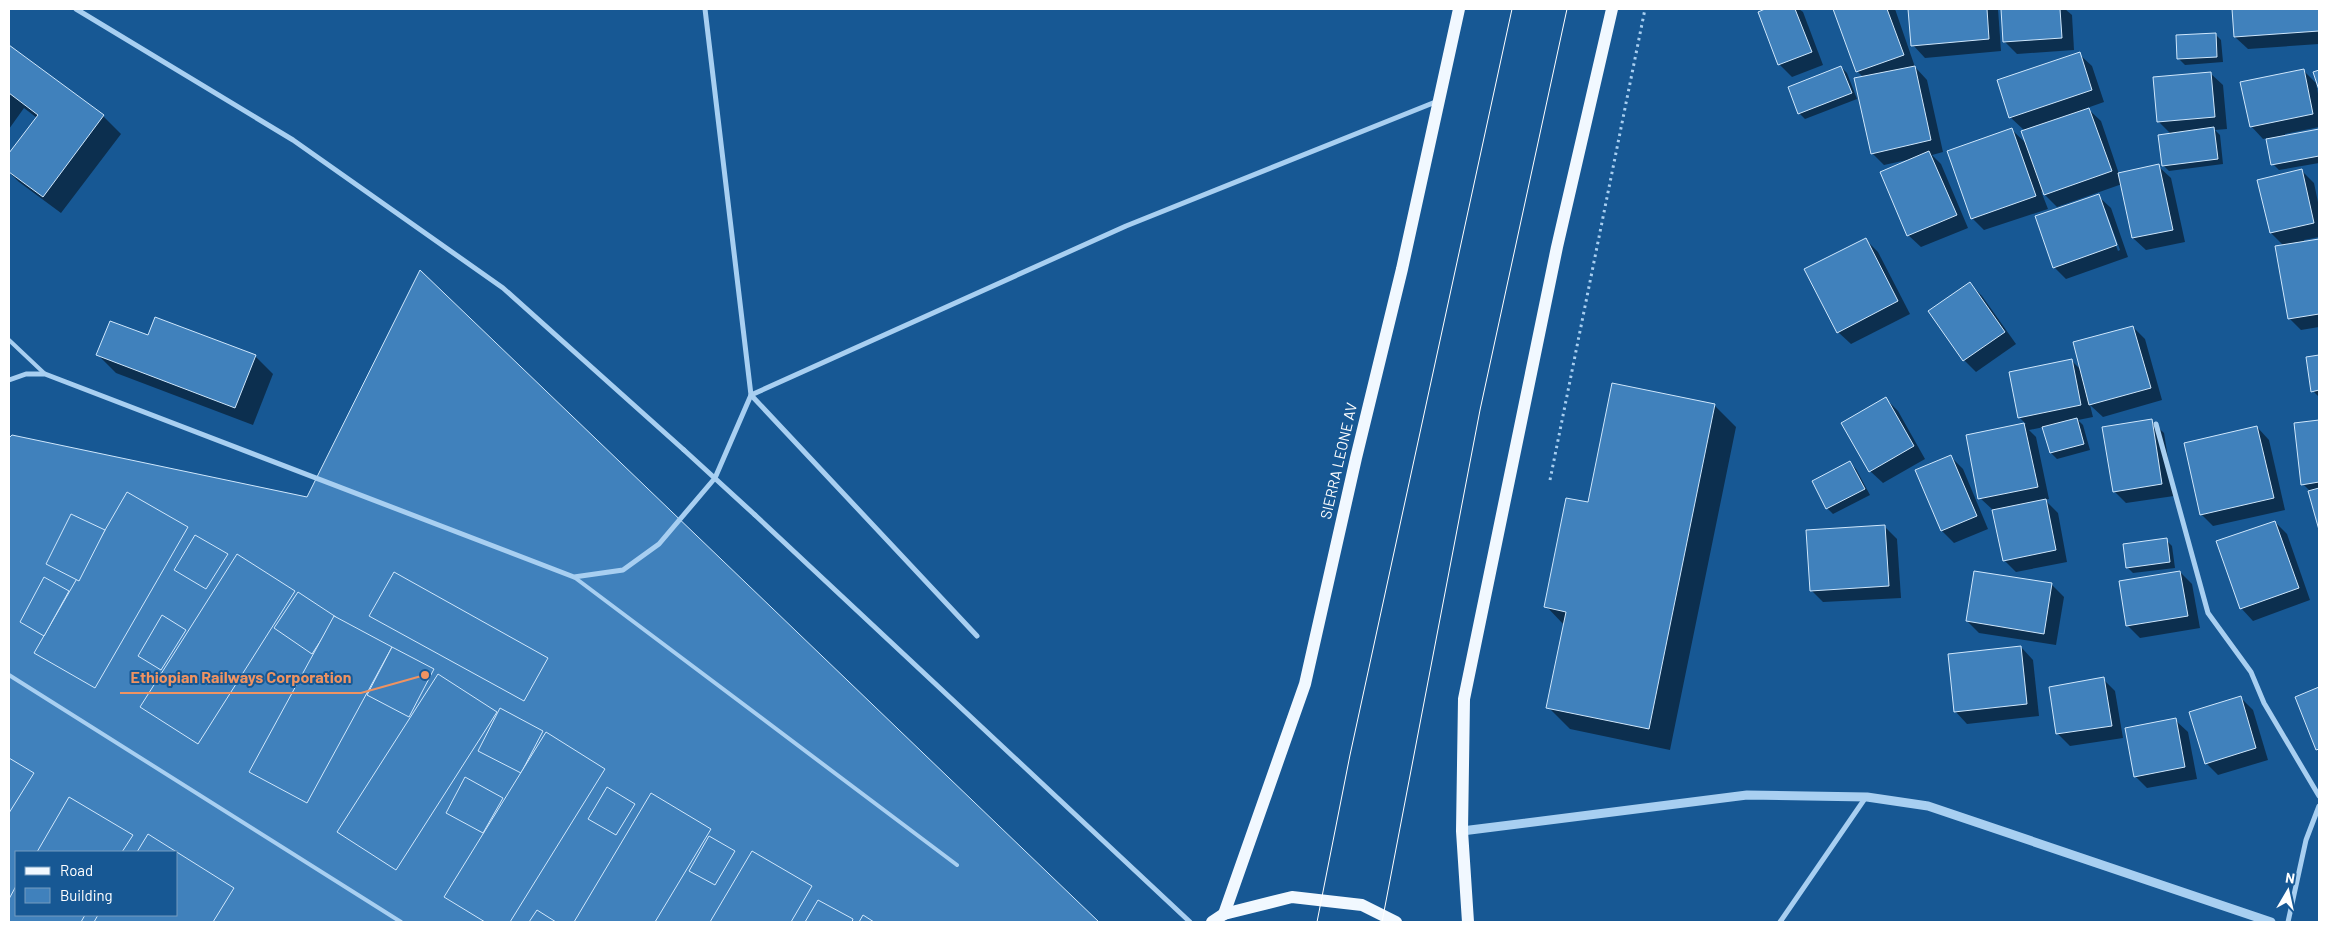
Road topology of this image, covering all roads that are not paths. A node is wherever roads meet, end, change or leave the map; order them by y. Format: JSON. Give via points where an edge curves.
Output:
{"nodes":[{"id":1,"x":76,"y":9,"type":"edge"},
{"id":2,"x":705,"y":9,"type":"edge"},
{"id":3,"x":1459,"y":9,"type":"edge"},
{"id":4,"x":1612,"y":9,"type":"edge"},
{"id":5,"x":1439,"y":100,"type":"junction"},
{"id":6,"x":9,"y":340,"type":"edge"},
{"id":7,"x":45,"y":374,"type":"junction"},
{"id":8,"x":9,"y":380,"type":"edge"},
{"id":9,"x":751,"y":395,"type":"junction"},
{"id":10,"x":2156,"y":424,"type":"dead end"},
{"id":11,"x":574,"y":577,"type":"junction"},
{"id":12,"x":977,"y":636,"type":"dead end"},
{"id":13,"x":9,"y":675,"type":"edge"},
{"id":14,"x":2319,"y":796,"type":"edge"},
{"id":15,"x":1866,"y":797,"type":"junction"},
{"id":16,"x":2319,"y":806,"type":"edge"},
{"id":17,"x":1462,"y":831,"type":"junction"},
{"id":18,"x":957,"y":865,"type":"dead end"},
{"id":19,"x":1224,"y":914,"type":"junction"},
{"id":20,"x":401,"y":922,"type":"edge"},
{"id":21,"x":1190,"y":922,"type":"edge"},
{"id":22,"x":1212,"y":922,"type":"edge"},
{"id":23,"x":1396,"y":922,"type":"edge"},
{"id":24,"x":1468,"y":922,"type":"edge"},
{"id":25,"x":1780,"y":922,"type":"edge"},
{"id":26,"x":2271,"y":922,"type":"edge"},
{"id":27,"x":2288,"y":922,"type":"edge"}],
"edges":[{"from":1,"to":21,"type":"street","bridge":true,"via":[[293,140],[503,288],[684,450]]},
{"from":2,"to":9,"type":"street"},
{"from":3,"to":5,"type":"main road","name":"SIERRA LEONE AV"},
{"from":4,"to":17,"type":"main road","via":[[1557,247],[1464,699]]},
{"from":5,"to":9,"type":"street","via":[[1126,226]]},
{"from":5,"to":19,"type":"main road","name":"SIERRA LEONE AV","via":[[1305,684]]},
{"from":6,"to":7,"type":"lane"},
{"from":7,"to":8,"type":"street","via":[[26,374]]},
{"from":7,"to":11,"type":"street"},
{"from":9,"to":11,"type":"street","via":[[715,478],[659,544],[623,570]]},
{"from":9,"to":12,"type":"street"},
{"from":10,"to":14,"type":"street","via":[[2208,613],[2251,672],[2264,703]]},
{"from":11,"to":18,"type":"lane"},
{"from":13,"to":20,"type":"lane"},
{"from":15,"to":17,"type":"street","via":[[1747,795]]},
{"from":15,"to":25,"type":"street"},
{"from":15,"to":26,"type":"street","via":[[1928,806]]},
{"from":16,"to":27,"type":"street","via":[[2306,840]]},
{"from":17,"to":24,"type":"main road"},
{"from":19,"to":22,"type":"main road"},
{"from":19,"to":23,"type":"main road","via":[[1292,897],[1362,905]]}]}
